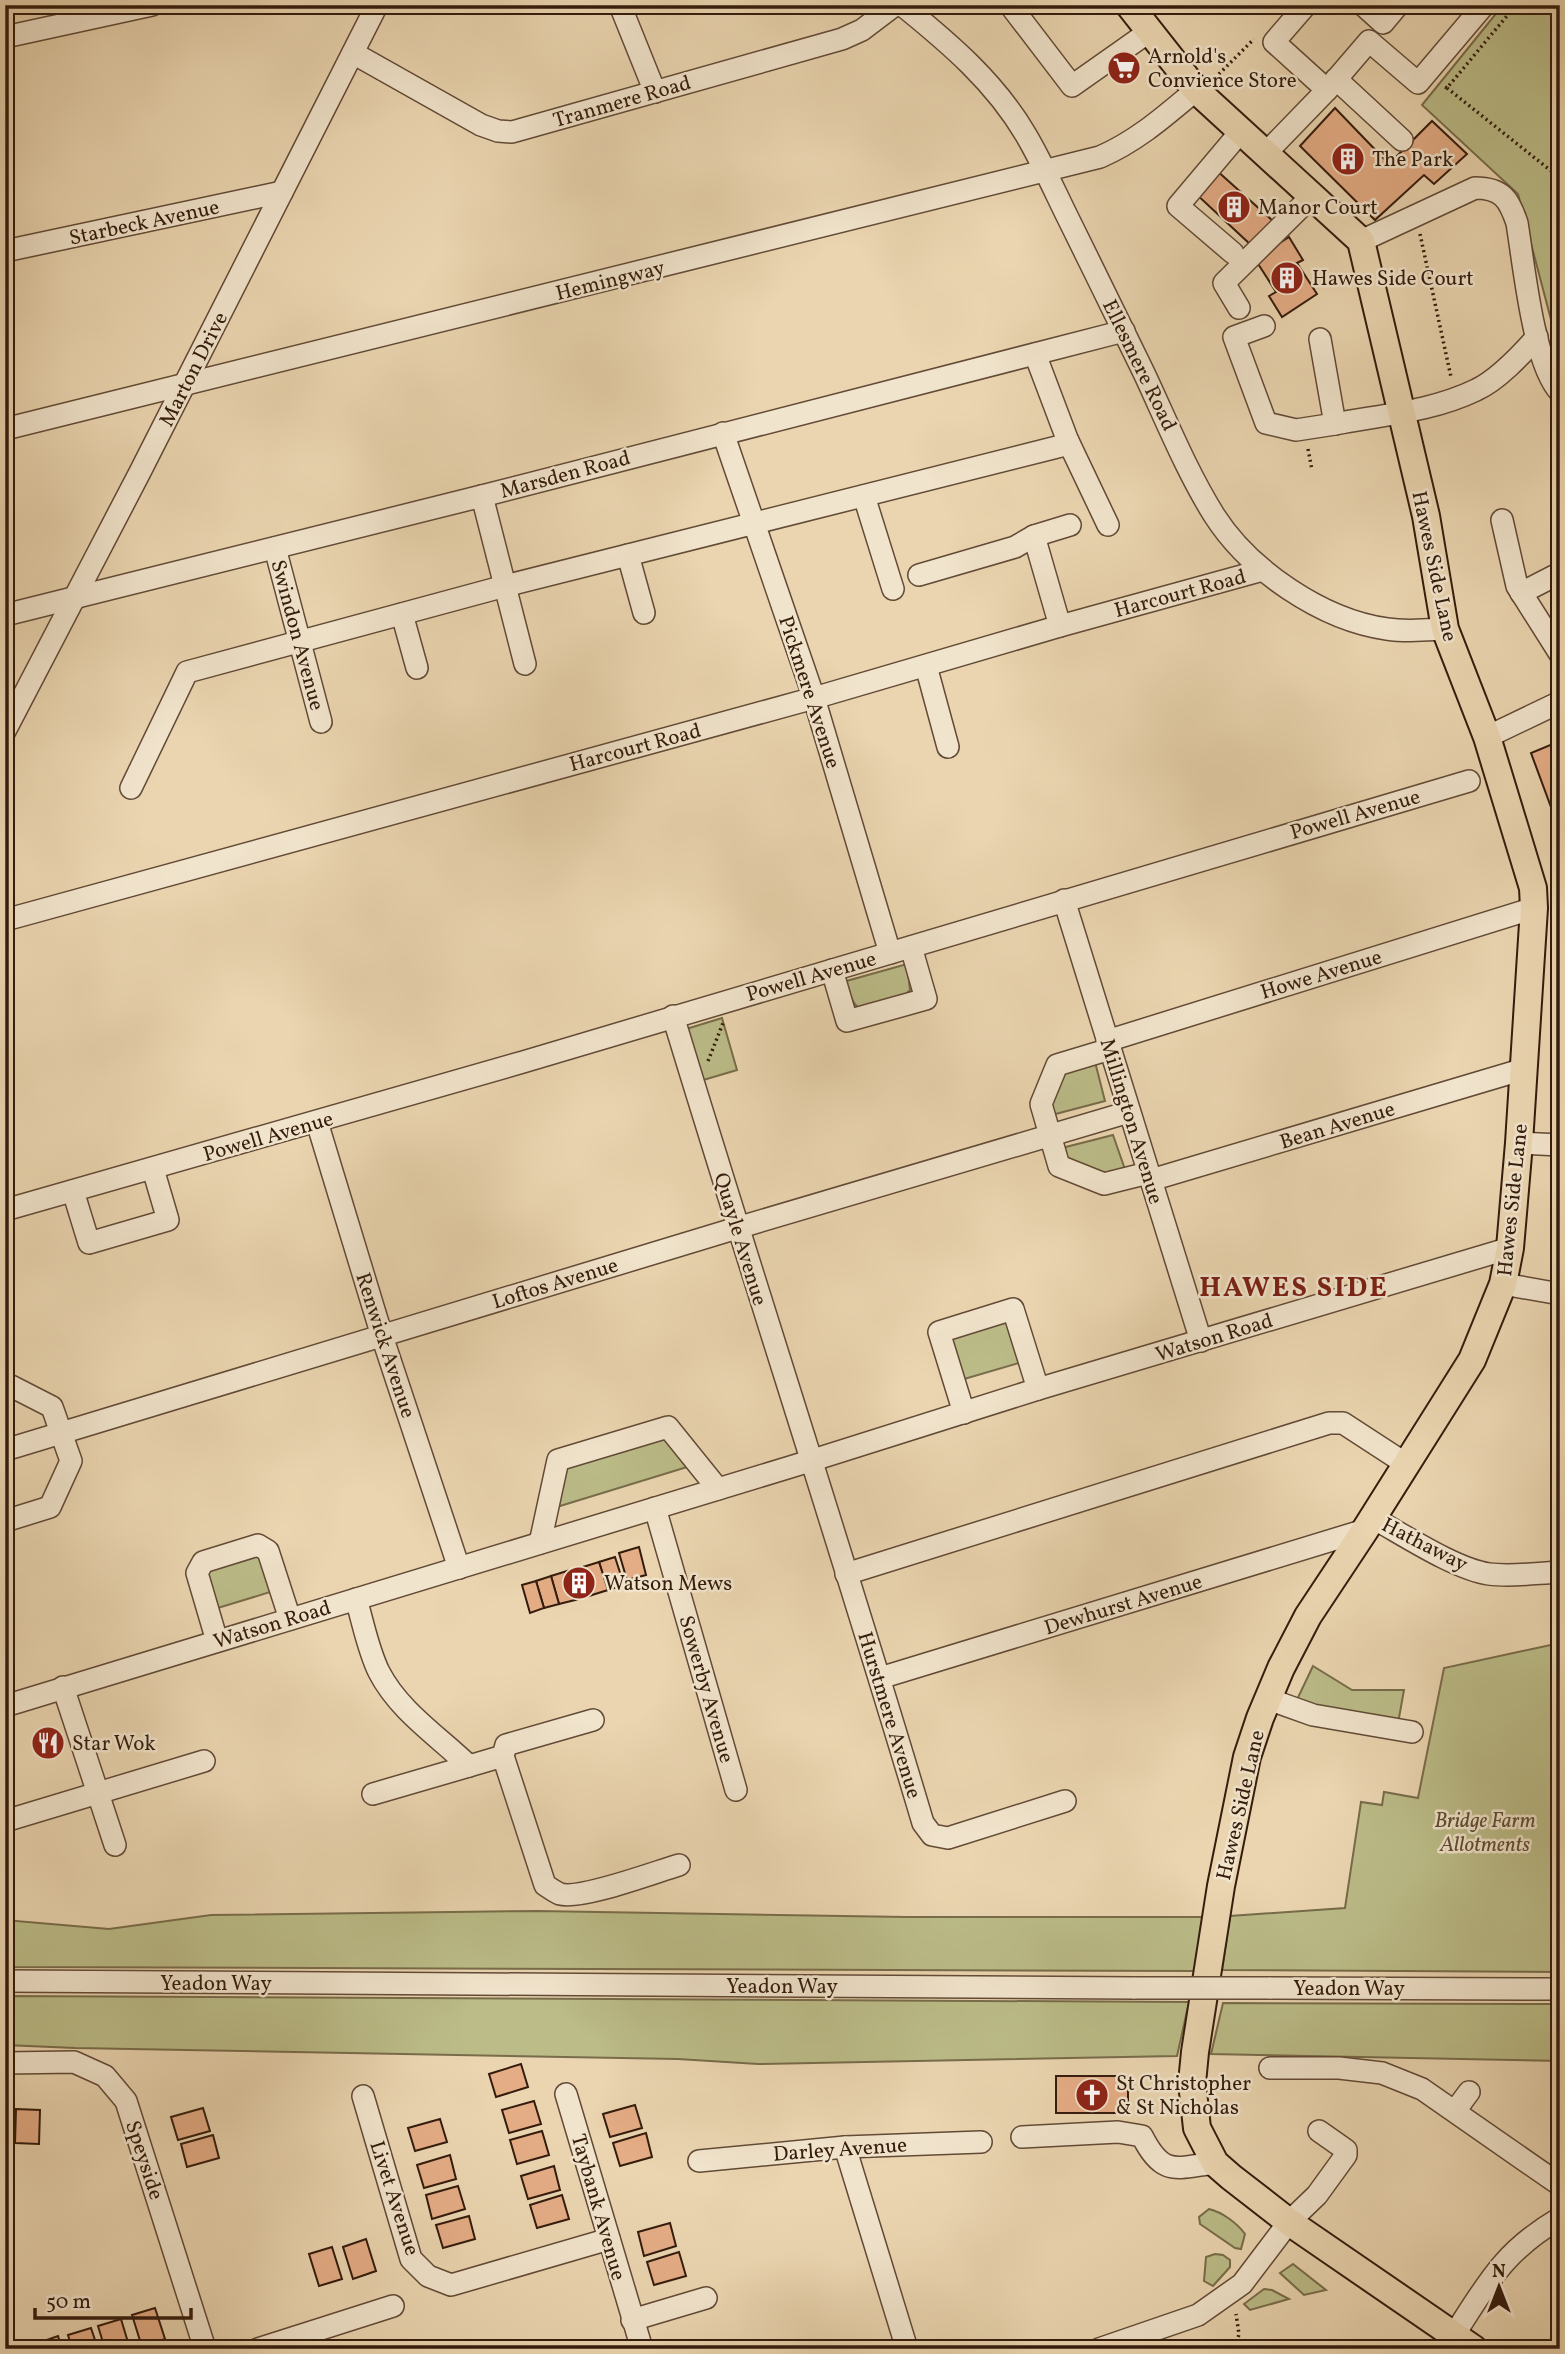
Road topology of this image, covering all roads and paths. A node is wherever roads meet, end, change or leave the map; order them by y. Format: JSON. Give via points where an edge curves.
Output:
{"nodes":[{"id":1,"x":152,"y":5,"type":"edge"},
{"id":2,"x":377,"y":5,"type":"edge"},
{"id":3,"x":620,"y":5,"type":"edge"},
{"id":4,"x":895,"y":5,"type":"edge"},
{"id":5,"x":902,"y":5,"type":"edge"},
{"id":6,"x":1010,"y":5,"type":"edge"},
{"id":7,"x":1129,"y":5,"type":"edge"},
{"id":8,"x":1306,"y":5,"type":"edge"},
{"id":9,"x":1363,"y":5,"type":"edge"},
{"id":10,"x":1398,"y":5,"type":"edge"},
{"id":11,"x":1484,"y":5,"type":"edge"},
{"id":12,"x":1150,"y":31,"type":"junction"},
{"id":13,"x":5,"y":37,"type":"edge"},
{"id":14,"x":1274,"y":42,"type":"junction"},
{"id":15,"x":353,"y":53,"type":"junction"},
{"id":16,"x":1332,"y":84,"type":"junction"},
{"id":17,"x":1447,"y":88,"type":"dead end"},
{"id":18,"x":655,"y":92,"type":"junction"},
{"id":19,"x":1198,"y":92,"type":"junction"},
{"id":20,"x":1242,"y":130,"type":"junction"},
{"id":21,"x":1402,"y":140,"type":"dead end"},
{"id":22,"x":1267,"y":152,"type":"junction"},
{"id":23,"x":1045,"y":172,"type":"junction"},
{"id":24,"x":1560,"y":178,"type":"edge"},
{"id":25,"x":282,"y":192,"type":"junction"},
{"id":26,"x":1312,"y":195,"type":"junction"},
{"id":27,"x":1416,"y":215,"type":"junction"},
{"id":28,"x":1361,"y":241,"type":"junction"},
{"id":29,"x":5,"y":251,"type":"edge"},
{"id":30,"x":1233,"y":253,"type":"dead end"},
{"id":31,"x":1239,"y":308,"type":"dead end"},
{"id":32,"x":1264,"y":327,"type":"dead end"},
{"id":33,"x":1124,"y":331,"type":"junction"},
{"id":34,"x":1537,"y":337,"type":"junction"},
{"id":35,"x":1320,"y":339,"type":"dead end"},
{"id":36,"x":1035,"y":354,"type":"junction"},
{"id":37,"x":184,"y":386,"type":"junction"},
{"id":38,"x":1560,"y":392,"type":"edge"},
{"id":39,"x":1456,"y":398,"type":"junction"},
{"id":40,"x":1401,"y":411,"type":"junction"},
{"id":41,"x":1335,"y":424,"type":"junction"},
{"id":42,"x":5,"y":429,"type":"edge"},
{"id":43,"x":723,"y":433,"type":"junction"},
{"id":44,"x":1068,"y":441,"type":"junction"},
{"id":45,"x":1307,"y":444,"type":"dead end"},
{"id":46,"x":1312,"y":470,"type":"dead end"},
{"id":47,"x":482,"y":496,"type":"junction"},
{"id":48,"x":864,"y":496,"type":"junction"},
{"id":49,"x":1502,"y":520,"type":"dead end"},
{"id":50,"x":754,"y":523,"type":"junction"},
{"id":51,"x":1108,"y":525,"type":"dead end"},
{"id":52,"x":1070,"y":526,"type":"dead end"},
{"id":53,"x":1034,"y":536,"type":"junction"},
{"id":54,"x":275,"y":548,"type":"junction"},
{"id":55,"x":628,"y":555,"type":"junction"},
{"id":56,"x":1263,"y":570,"type":"junction"},
{"id":57,"x":1560,"y":573,"type":"edge"},
{"id":58,"x":919,"y":575,"type":"dead end"},
{"id":59,"x":505,"y":586,"type":"junction"},
{"id":60,"x":893,"y":589,"type":"dead end"},
{"id":61,"x":1521,"y":593,"type":"junction"},
{"id":62,"x":76,"y":596,"type":"junction"},
{"id":63,"x":644,"y":613,"type":"dead end"},
{"id":64,"x":402,"y":614,"type":"junction"},
{"id":65,"x":5,"y":615,"type":"edge"},
{"id":66,"x":1060,"y":626,"type":"junction"},
{"id":67,"x":1445,"y":629,"type":"junction"},
{"id":68,"x":300,"y":641,"type":"junction"},
{"id":69,"x":1560,"y":654,"type":"edge"},
{"id":70,"x":525,"y":664,"type":"dead end"},
{"id":71,"x":926,"y":666,"type":"junction"},
{"id":72,"x":416,"y":668,"type":"dead end"},
{"id":73,"x":814,"y":698,"type":"junction"},
{"id":74,"x":1560,"y":702,"type":"edge"},
{"id":75,"x":321,"y":722,"type":"dead end"},
{"id":76,"x":5,"y":731,"type":"edge"},
{"id":77,"x":1487,"y":737,"type":"junction"},
{"id":78,"x":948,"y":747,"type":"dead end"},
{"id":79,"x":1469,"y":780,"type":"dead end"},
{"id":80,"x":131,"y":788,"type":"dead end"},
{"id":81,"x":1063,"y":900,"type":"junction"},
{"id":82,"x":1534,"y":908,"type":"junction"},
{"id":83,"x":5,"y":920,"type":"edge"},
{"id":84,"x":901,"y":950,"type":"junction"},
{"id":85,"x":832,"y":970,"type":"junction"},
{"id":86,"x":733,"y":999,"type":"junction"},
{"id":87,"x":673,"y":1016,"type":"junction"},
{"id":88,"x":1108,"y":1045,"type":"junction"},
{"id":89,"x":1524,"y":1069,"type":"junction"},
{"id":90,"x":696,"y":1093,"type":"junction"},
{"id":91,"x":1129,"y":1112,"type":"junction"},
{"id":92,"x":317,"y":1122,"type":"junction"},
{"id":93,"x":1049,"y":1134,"type":"junction"},
{"id":94,"x":1519,"y":1143,"type":"junction"},
{"id":95,"x":1560,"y":1145,"type":"edge"},
{"id":96,"x":153,"y":1169,"type":"junction"},
{"id":97,"x":1149,"y":1177,"type":"junction"},
{"id":98,"x":74,"y":1191,"type":"junction"},
{"id":99,"x":5,"y":1210,"type":"edge"},
{"id":100,"x":737,"y":1228,"type":"junction"},
{"id":101,"x":1510,"y":1248,"type":"junction"},
{"id":102,"x":1503,"y":1284,"type":"junction"},
{"id":103,"x":1560,"y":1294,"type":"edge"},
{"id":104,"x":382,"y":1336,"type":"junction"},
{"id":105,"x":1201,"y":1341,"type":"junction"},
{"id":106,"x":5,"y":1388,"type":"edge"},
{"id":107,"x":1038,"y":1389,"type":"junction"},
{"id":108,"x":964,"y":1413,"type":"junction"},
{"id":109,"x":62,"y":1432,"type":"junction"},
{"id":110,"x":5,"y":1451,"type":"edge"},
{"id":111,"x":810,"y":1461,"type":"junction"},
{"id":112,"x":1406,"y":1465,"type":"junction"},
{"id":113,"x":718,"y":1489,"type":"junction"},
{"id":114,"x":655,"y":1508,"type":"junction"},
{"id":115,"x":5,"y":1521,"type":"edge"},
{"id":116,"x":1369,"y":1524,"type":"junction"},
{"id":117,"x":540,"y":1543,"type":"junction"},
{"id":118,"x":459,"y":1568,"type":"junction"},
{"id":119,"x":1560,"y":1572,"type":"edge"},
{"id":120,"x":846,"y":1574,"type":"junction"},
{"id":121,"x":356,"y":1599,"type":"junction"},
{"id":122,"x":290,"y":1619,"type":"junction"},
{"id":123,"x":217,"y":1641,"type":"junction"},
{"id":124,"x":880,"y":1678,"type":"junction"},
{"id":125,"x":62,"y":1688,"type":"junction"},
{"id":126,"x":1268,"y":1699,"type":"junction"},
{"id":127,"x":5,"y":1706,"type":"edge"},
{"id":128,"x":593,"y":1720,"type":"dead end"},
{"id":129,"x":1412,"y":1732,"type":"dead end"},
{"id":130,"x":503,"y":1756,"type":"junction"},
{"id":131,"x":204,"y":1761,"type":"dead end"},
{"id":132,"x":469,"y":1766,"type":"junction"},
{"id":133,"x":736,"y":1790,"type":"dead end"},
{"id":134,"x":97,"y":1793,"type":"junction"},
{"id":135,"x":373,"y":1794,"type":"dead end"},
{"id":136,"x":1065,"y":1801,"type":"dead end"},
{"id":137,"x":5,"y":1821,"type":"edge"},
{"id":138,"x":115,"y":1845,"type":"dead end"},
{"id":139,"x":679,"y":1865,"type":"dead end"},
{"id":140,"x":5,"y":1982,"type":"edge"},
{"id":141,"x":1560,"y":1989,"type":"edge"},
{"id":142,"x":5,"y":2063,"type":"edge"},
{"id":143,"x":1270,"y":2068,"type":"dead end"},
{"id":144,"x":1469,"y":2092,"type":"dead end"},
{"id":145,"x":566,"y":2094,"type":"dead end"},
{"id":146,"x":363,"y":2096,"type":"dead end"},
{"id":147,"x":1455,"y":2111,"type":"junction"},
{"id":148,"x":1319,"y":2131,"type":"dead end"},
{"id":149,"x":1023,"y":2137,"type":"dead end"},
{"id":150,"x":981,"y":2142,"type":"dead end"},
{"id":151,"x":845,"y":2147,"type":"junction"},
{"id":152,"x":699,"y":2161,"type":"dead end"},
{"id":153,"x":1215,"y":2163,"type":"junction"},
{"id":154,"x":1560,"y":2185,"type":"edge"},
{"id":155,"x":1560,"y":2218,"type":"edge"},
{"id":156,"x":1289,"y":2222,"type":"junction"},
{"id":157,"x":609,"y":2239,"type":"junction"},
{"id":158,"x":1232,"y":2291,"type":"junction"},
{"id":159,"x":706,"y":2298,"type":"dead end"},
{"id":160,"x":393,"y":2306,"type":"dead end"},
{"id":161,"x":632,"y":2320,"type":"junction"},
{"id":162,"x":1464,"y":2342,"type":"edge"},
{"id":163,"x":205,"y":2349,"type":"edge"},
{"id":164,"x":258,"y":2349,"type":"edge"},
{"id":165,"x":642,"y":2349,"type":"edge"},
{"id":166,"x":906,"y":2349,"type":"edge"},
{"id":167,"x":1099,"y":2349,"type":"edge"},
{"id":168,"x":1218,"y":2349,"type":"edge"}],
"edges":[{"from":1,"to":13,"type":"street"},
{"from":2,"to":15,"type":"street","name":"Marton Drive"},
{"from":3,"to":18,"type":"street"},
{"from":4,"to":18,"type":"street","name":"Tranmere Road","via":[[842,39]]},
{"from":5,"to":23,"type":"street","name":"Ellesmere Road","via":[[972,65],[1004,101]]},
{"from":6,"to":12,"type":"street","via":[[1072,86]]},
{"from":7,"to":12,"type":"main road"},
{"from":8,"to":14,"type":"street"},
{"from":9,"to":10,"type":"street","via":[[1383,23]]},
{"from":11,"to":16,"type":"street","via":[[1418,83],[1369,41]]},
{"from":12,"to":19,"type":"main road"},
{"from":14,"to":16,"type":"street"},
{"from":14,"to":19,"type":"path","via":[[1261,32]]},
{"from":15,"to":18,"type":"street","name":"Tranmere Road","via":[[498,131],[526,129]]},
{"from":15,"to":25,"type":"street","name":"Marton Drive"},
{"from":16,"to":21,"type":"street"},
{"from":16,"to":22,"type":"street"},
{"from":17,"to":24,"type":"path"},
{"from":19,"to":20,"type":"main road"},
{"from":19,"to":23,"type":"street","name":"Hemingway","via":[[1124,147]]},
{"from":20,"to":22,"type":"main road"},
{"from":20,"to":30,"type":"street","via":[[1178,206]]},
{"from":22,"to":26,"type":"main road"},
{"from":23,"to":33,"type":"street","name":"Ellesmere Road"},
{"from":23,"to":37,"type":"street","name":"Hemingway"},
{"from":25,"to":29,"type":"street","name":"Starbeck Avenue"},
{"from":25,"to":37,"type":"street","name":"Marton Drive"},
{"from":26,"to":28,"type":"main road"},
{"from":26,"to":31,"type":"street","via":[[1224,283]]},
{"from":27,"to":28,"type":"street"},
{"from":27,"to":34,"type":"street","via":[[1475,188],[1502,194],[1517,223]]},
{"from":27,"to":39,"type":"path"},
{"from":28,"to":40,"type":"main road","name":"Hawes Side Lane"},
{"from":32,"to":41,"type":"street","via":[[1234,337],[1266,423],[1296,430]]},
{"from":33,"to":36,"type":"street","name":"Marsden Road"},
{"from":33,"to":56,"type":"street","name":"Ellesmere Road","via":[[1198,488],[1231,537]]},
{"from":34,"to":38,"type":"street","via":[[1552,384]]},
{"from":34,"to":39,"type":"street","via":[[1479,389]]},
{"from":35,"to":41,"type":"street"},
{"from":36,"to":43,"type":"street","name":"Marsden Road"},
{"from":36,"to":44,"type":"street"},
{"from":37,"to":42,"type":"street","name":"Hemingway"},
{"from":37,"to":62,"type":"street","name":"Marton Drive"},
{"from":39,"to":40,"type":"street"},
{"from":40,"to":41,"type":"street"},
{"from":40,"to":67,"type":"main road","name":"Hawes Side Lane","via":[[1426,516]]},
{"from":43,"to":47,"type":"street","name":"Marsden Road"},
{"from":43,"to":50,"type":"street","name":"Pickmere Avenue"},
{"from":44,"to":48,"type":"street"},
{"from":44,"to":51,"type":"street"},
{"from":45,"to":46,"type":"path"},
{"from":47,"to":54,"type":"street","name":"Marsden Road"},
{"from":47,"to":59,"type":"street"},
{"from":48,"to":50,"type":"street"},
{"from":48,"to":60,"type":"street"},
{"from":49,"to":61,"type":"street"},
{"from":50,"to":55,"type":"street"},
{"from":50,"to":73,"type":"street","name":"Pickmere Avenue"},
{"from":52,"to":53,"type":"street"},
{"from":53,"to":58,"type":"street","via":[[1015,547]]},
{"from":53,"to":66,"type":"street"},
{"from":54,"to":62,"type":"street","name":"Marsden Road"},
{"from":54,"to":68,"type":"street","name":"Swindon Avenue"},
{"from":55,"to":59,"type":"street"},
{"from":55,"to":63,"type":"street"},
{"from":56,"to":66,"type":"street","name":"Harcourt Road"},
{"from":56,"to":67,"type":"street","name":"Ellesmere Road","via":[[1296,593],[1355,621],[1384,629]]},
{"from":57,"to":61,"type":"street"},
{"from":59,"to":64,"type":"street"},
{"from":59,"to":70,"type":"street"},
{"from":61,"to":69,"type":"street"},
{"from":62,"to":65,"type":"street","name":"Marsden Road"},
{"from":62,"to":76,"type":"street","name":"Marton Drive"},
{"from":64,"to":68,"type":"street"},
{"from":64,"to":72,"type":"street"},
{"from":66,"to":71,"type":"street","name":"Harcourt Road"},
{"from":67,"to":77,"type":"main road","name":"Hawes Side Lane"},
{"from":68,"to":75,"type":"street","name":"Swindon Avenue"},
{"from":68,"to":80,"type":"street","via":[[187,673]]},
{"from":71,"to":73,"type":"street","name":"Harcourt Road"},
{"from":71,"to":78,"type":"street"},
{"from":73,"to":83,"type":"street","name":"Harcourt Road"},
{"from":73,"to":84,"type":"street","name":"Pickmere Avenue"},
{"from":74,"to":77,"type":"street"},
{"from":77,"to":82,"type":"main road","name":"Hawes Side Lane","via":[[1533,888]]},
{"from":79,"to":81,"type":"street","name":"Powell Avenue"},
{"from":81,"to":84,"type":"street","name":"Powell Avenue"},
{"from":81,"to":88,"type":"street","name":"Millington Avenue"},
{"from":82,"to":88,"type":"street","name":"Howe Avenue"},
{"from":82,"to":89,"type":"main road","name":"Hawes Side Lane"},
{"from":84,"to":85,"type":"street","name":"Powell Avenue"},
{"from":84,"to":85,"type":"street","name":"Pickmere Avenue","via":[[926,999],[847,1021]]},
{"from":85,"to":86,"type":"street","name":"Powell Avenue"},
{"from":86,"to":87,"type":"street","name":"Powell Avenue"},
{"from":86,"to":90,"type":"path"},
{"from":87,"to":90,"type":"street","name":"Quayle Avenue"},
{"from":87,"to":92,"type":"street","name":"Powell Avenue"},
{"from":88,"to":91,"type":"street","name":"Millington Avenue"},
{"from":88,"to":93,"type":"street","via":[[1057,1065],[1041,1104]]},
{"from":89,"to":94,"type":"main road","name":"Hawes Side Lane"},
{"from":89,"to":97,"type":"street","name":"Bean Avenue"},
{"from":90,"to":100,"type":"street","name":"Quayle Avenue"},
{"from":91,"to":93,"type":"street","name":"Loftos Avenue"},
{"from":91,"to":97,"type":"street","name":"Millington Avenue"},
{"from":92,"to":96,"type":"street","name":"Powell Avenue"},
{"from":92,"to":104,"type":"street","name":"Renwick Avenue"},
{"from":93,"to":97,"type":"street","via":[[1059,1166],[1104,1184]]},
{"from":93,"to":100,"type":"street","name":"Loftos Avenue"},
{"from":94,"to":95,"type":"street"},
{"from":94,"to":101,"type":"main road","name":"Hawes Side Lane"},
{"from":96,"to":98,"type":"street","name":"Powell Avenue"},
{"from":96,"to":98,"type":"street","via":[[168,1220],[89,1243]]},
{"from":97,"to":105,"type":"street","name":"Millington Avenue"},
{"from":98,"to":99,"type":"street","name":"Powell Avenue"},
{"from":100,"to":104,"type":"street","name":"Loftos Avenue"},
{"from":100,"to":111,"type":"street","name":"Quayle Avenue"},
{"from":101,"to":102,"type":"main road","name":"Hawes Side Lane"},
{"from":101,"to":105,"type":"street","name":"Watson Road"},
{"from":102,"to":103,"type":"street"},
{"from":102,"to":112,"type":"main road","name":"Hawes Side Lane","via":[[1472,1360]]},
{"from":104,"to":109,"type":"street","name":"Loftos Avenue"},
{"from":104,"to":118,"type":"street","name":"Renwick Avenue"},
{"from":105,"to":107,"type":"street","name":"Watson Road"},
{"from":106,"to":109,"type":"street","via":[[11,1386],[52,1407]]},
{"from":107,"to":108,"type":"street","name":"Watson Road"},
{"from":107,"to":108,"type":"street","via":[[1013,1309],[939,1332]]},
{"from":108,"to":111,"type":"street","name":"Watson Road"},
{"from":109,"to":110,"type":"street","name":"Loftos Avenue"},
{"from":109,"to":115,"type":"street","via":[[71,1461],[50,1507]]},
{"from":111,"to":113,"type":"street","name":"Watson Road"},
{"from":111,"to":120,"type":"street","name":"Hurstmere Avenue"},
{"from":112,"to":116,"type":"main road","name":"Hawes Side Lane"},
{"from":112,"to":120,"type":"street","via":[[1343,1423],[1329,1423]]},
{"from":113,"to":114,"type":"street","name":"Watson Road"},
{"from":113,"to":117,"type":"street","via":[[668,1427],[558,1460]]},
{"from":114,"to":117,"type":"street","name":"Watson Road"},
{"from":114,"to":133,"type":"street","name":"Sowerby Avenue"},
{"from":116,"to":119,"type":"street","name":"Hathaway","via":[[1488,1574]]},
{"from":116,"to":124,"type":"street","name":"Dewhurst Avenue"},
{"from":116,"to":126,"type":"main road","name":"Hawes Side Lane","via":[[1308,1616]]},
{"from":117,"to":118,"type":"street","name":"Watson Road"},
{"from":118,"to":121,"type":"street","name":"Watson Road"},
{"from":120,"to":124,"type":"street","name":"Hurstmere Avenue"},
{"from":121,"to":122,"type":"street","name":"Watson Road"},
{"from":121,"to":132,"type":"street","via":[[387,1685],[402,1706]]},
{"from":122,"to":123,"type":"street","name":"Watson Road"},
{"from":122,"to":123,"type":"street","name":"Watson Road","via":[[268,1551],[258,1545],[203,1562],[197,1573]]},
{"from":123,"to":125,"type":"street","name":"Watson Road"},
{"from":124,"to":136,"type":"street","name":"Hurstmere Avenue","via":[[923,1823],[932,1835],[948,1838]]},
{"from":125,"to":127,"type":"street","name":"Watson Road"},
{"from":125,"to":134,"type":"street"},
{"from":126,"to":129,"type":"street","via":[[1312,1715]]},
{"from":126,"to":153,"type":"main road","name":"Hawes Side Lane","via":[[1245,1770],[1221,1886],[1195,2052],[1192,2083],[1197,2128]]},
{"from":128,"to":130,"type":"street","via":[[506,1745]]},
{"from":130,"to":132,"type":"street"},
{"from":130,"to":139,"type":"street","via":[[545,1885],[559,1894],[591,1891]]},
{"from":131,"to":134,"type":"street"},
{"from":132,"to":135,"type":"street"},
{"from":134,"to":137,"type":"street"},
{"from":134,"to":138,"type":"street"},
{"from":140,"to":141,"type":"street","name":"Yeadon Way","bridge":true},
{"from":142,"to":163,"type":"street","name":"Speyside","via":[[74,2062],[105,2076],[126,2101]]},
{"from":143,"to":147,"type":"street","via":[[1382,2073],[1422,2089]]},
{"from":144,"to":147,"type":"street"},
{"from":145,"to":157,"type":"street","name":"Taybank Avenue"},
{"from":146,"to":157,"type":"street","name":"Livet Avenue","via":[[411,2259],[428,2276],[451,2285]]},
{"from":147,"to":154,"type":"street"},
{"from":148,"to":156,"type":"street","via":[[1346,2150],[1346,2155],[1317,2195]]},
{"from":149,"to":153,"type":"street","via":[[1118,2132],[1142,2136],[1162,2165],[1178,2168]]},
{"from":150,"to":151,"type":"street","name":"Darley Avenue"},
{"from":151,"to":152,"type":"street","name":"Darley Avenue"},
{"from":151,"to":166,"type":"street"},
{"from":153,"to":156,"type":"main road","name":"Hawes Side Lane"},
{"from":155,"to":162,"type":"street","via":[[1505,2259]]},
{"from":156,"to":158,"type":"street"},
{"from":156,"to":162,"type":"main road","name":"Hawes Side Lane"},
{"from":157,"to":161,"type":"street","name":"Taybank Avenue"},
{"from":158,"to":167,"type":"street","via":[[1198,2315]]},
{"from":158,"to":168,"type":"path","via":[[1240,2334],[1236,2346]]},
{"from":159,"to":161,"type":"street"},
{"from":160,"to":164,"type":"street"},
{"from":161,"to":165,"type":"street","name":"Taybank Avenue"}]}
